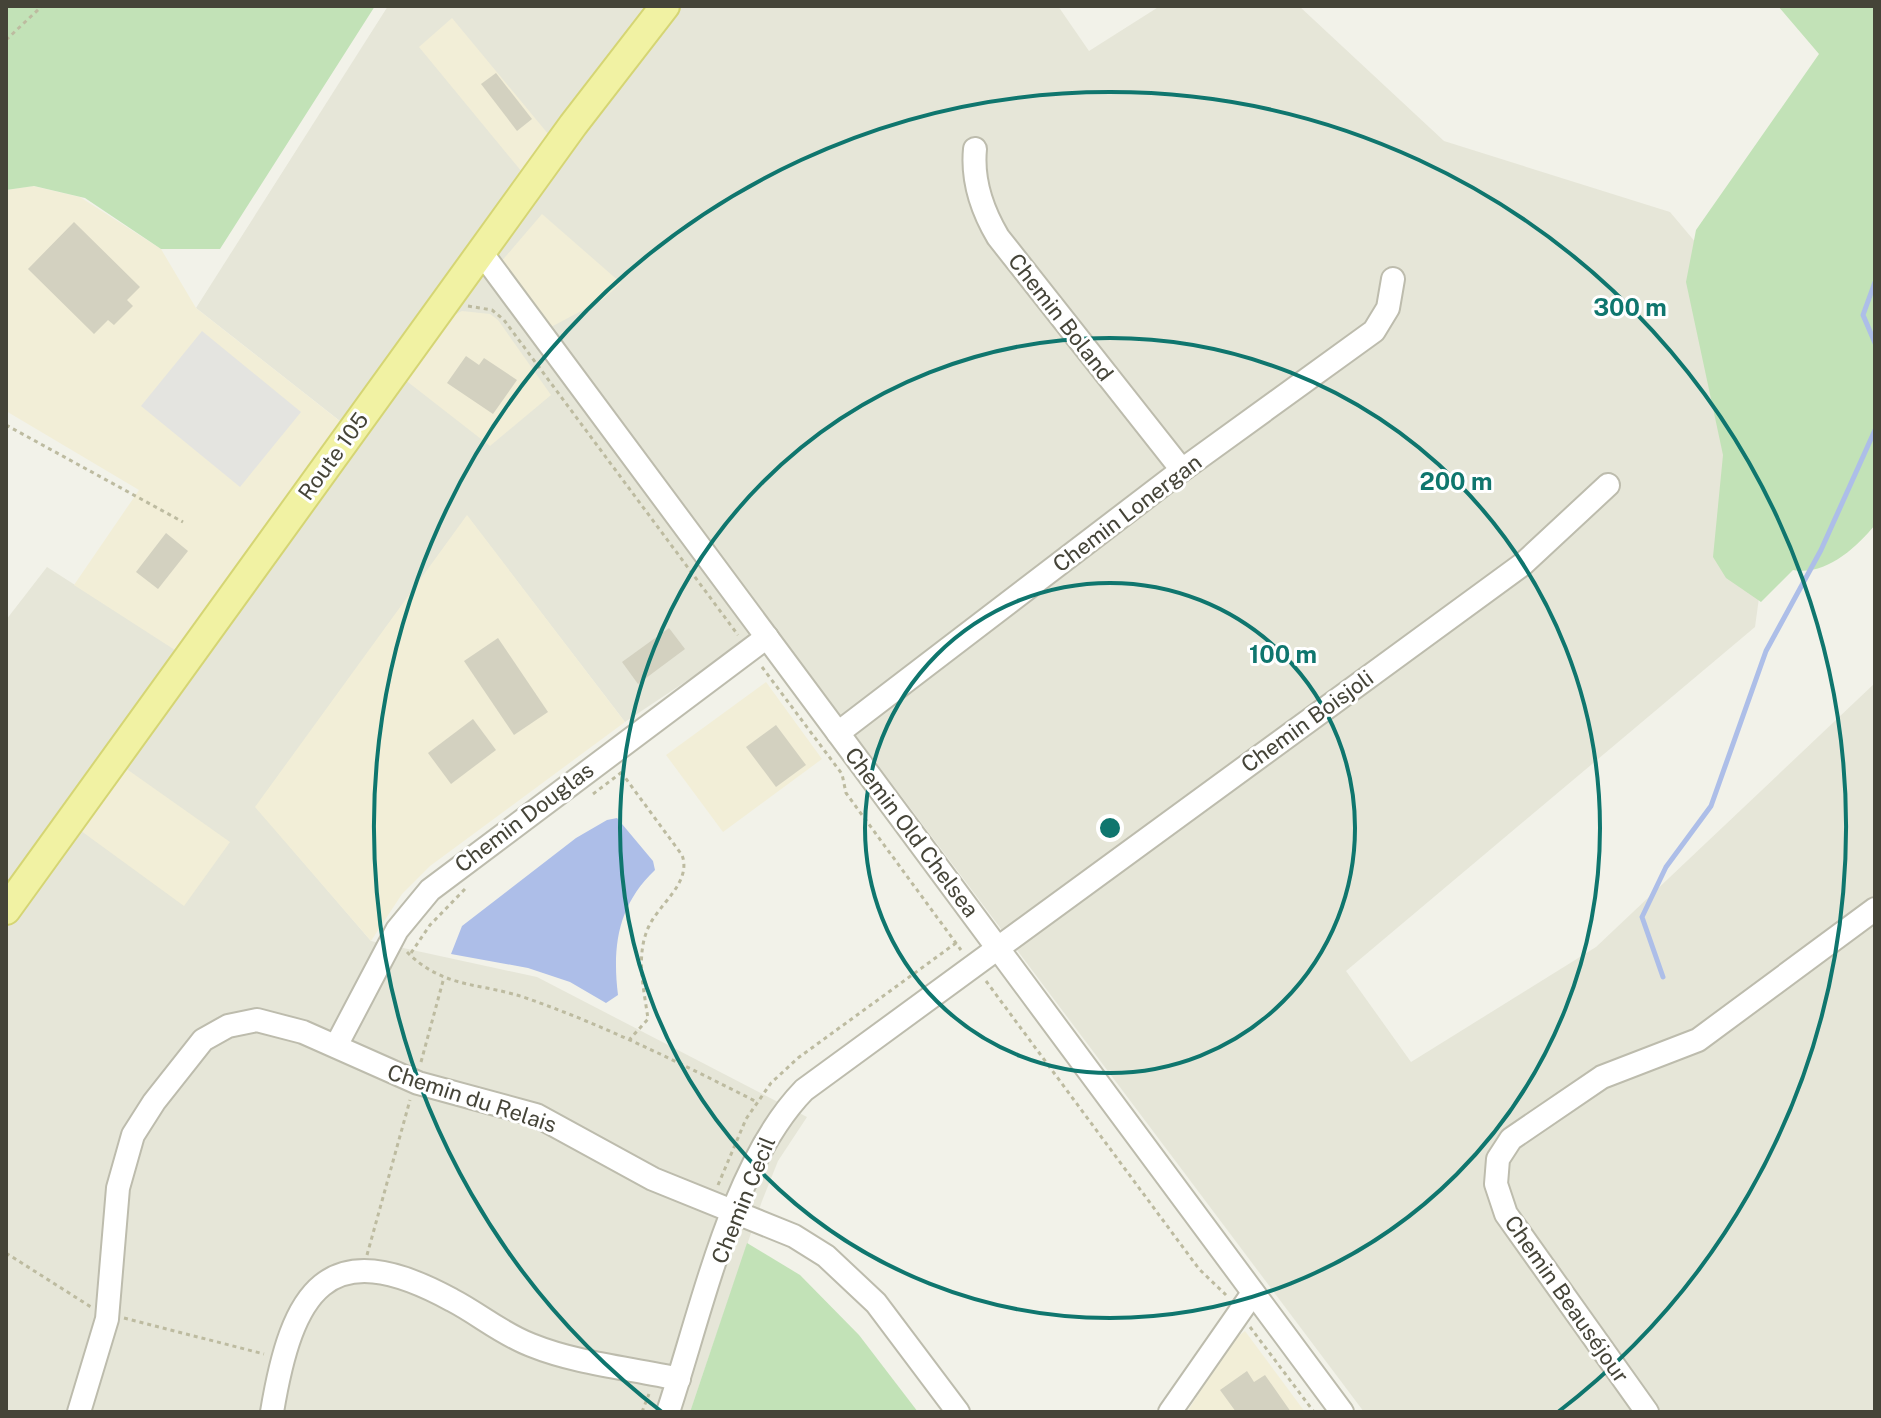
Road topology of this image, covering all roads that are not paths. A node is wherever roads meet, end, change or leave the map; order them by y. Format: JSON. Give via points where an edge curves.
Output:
{"nodes":[{"id":1,"x":665,"y":6,"type":"edge"},
{"id":2,"x":975,"y":149,"type":"dead end"},
{"id":3,"x":481,"y":252,"type":"junction"},
{"id":4,"x":1393,"y":279,"type":"dead end"},
{"id":5,"x":1182,"y":470,"type":"junction"},
{"id":6,"x":1608,"y":485,"type":"dead end"},
{"id":7,"x":759,"y":644,"type":"junction"},
{"id":8,"x":838,"y":733,"type":"junction"},
{"id":9,"x":1875,"y":909,"type":"edge"},
{"id":10,"x":6,"y":910,"type":"edge"},
{"id":11,"x":997,"y":946,"type":"junction"},
{"id":12,"x":336,"y":1046,"type":"junction"},
{"id":13,"x":735,"y":1210,"type":"junction"},
{"id":14,"x":1253,"y":1293,"type":"junction"},
{"id":15,"x":679,"y":1379,"type":"junction"},
{"id":16,"x":79,"y":1412,"type":"edge"},
{"id":17,"x":272,"y":1412,"type":"edge"},
{"id":18,"x":668,"y":1412,"type":"edge"},
{"id":19,"x":958,"y":1412,"type":"edge"},
{"id":20,"x":1170,"y":1412,"type":"edge"},
{"id":21,"x":1342,"y":1412,"type":"edge"},
{"id":22,"x":1647,"y":1412,"type":"edge"}],
"edges":[{"from":1,"to":3,"type":"main road","name":"Route 105"},
{"from":2,"to":5,"type":"street","name":"Chemin Boland","via":[[973,169],[986,217],[998,237]]},
{"from":3,"to":7,"type":"street","name":"Chemin Old Chelsea"},
{"from":3,"to":10,"type":"main road","name":"Route 105"},
{"from":4,"to":5,"type":"street","name":"Chemin Lonergan","via":[[1388,308],[1374,331]]},
{"from":5,"to":8,"type":"street","name":"Chemin Lonergan"},
{"from":6,"to":11,"type":"street","name":"Chemin Boisjoli","via":[[1523,564]]},
{"from":7,"to":8,"type":"street","name":"Chemin Old Chelsea"},
{"from":7,"to":12,"type":"street","name":"Chemin Douglas","via":[[616,763],[449,873],[393,937]]},
{"from":8,"to":11,"type":"street","name":"Chemin Old Chelsea"},
{"from":9,"to":22,"type":"street","name":"Chemin Beauséjour","via":[[1698,1040],[1602,1077],[1568,1097],[1511,1139],[1498,1159],[1496,1184],[1506,1214]]},
{"from":11,"to":13,"type":"street","name":"Chemin Cecil","via":[[833,1067],[784,1110],[766,1137]]},
{"from":11,"to":14,"type":"street","name":"Chemin Old Chelsea"},
{"from":12,"to":13,"type":"street","name":"Chemin du Relais","via":[[416,1081],[536,1115],[653,1179]]},
{"from":12,"to":16,"type":"street","name":"Chemin du Relais","via":[[257,1020],[215,1032],[190,1054],[140,1124],[124,1159],[107,1314]]},
{"from":13,"to":15,"type":"street","name":"Chemin Cecil"},
{"from":13,"to":19,"type":"street","name":"Chemin du Relais","via":[[794,1236],[852,1279]]},
{"from":14,"to":20,"type":"street"},
{"from":14,"to":21,"type":"street","name":"Chemin Old Chelsea"},
{"from":15,"to":17,"type":"street","via":[[531,1345],[434,1291],[363,1270],[335,1275],[310,1294],[284,1359]]},
{"from":15,"to":18,"type":"street","name":"Chemin Cecil"}]}
